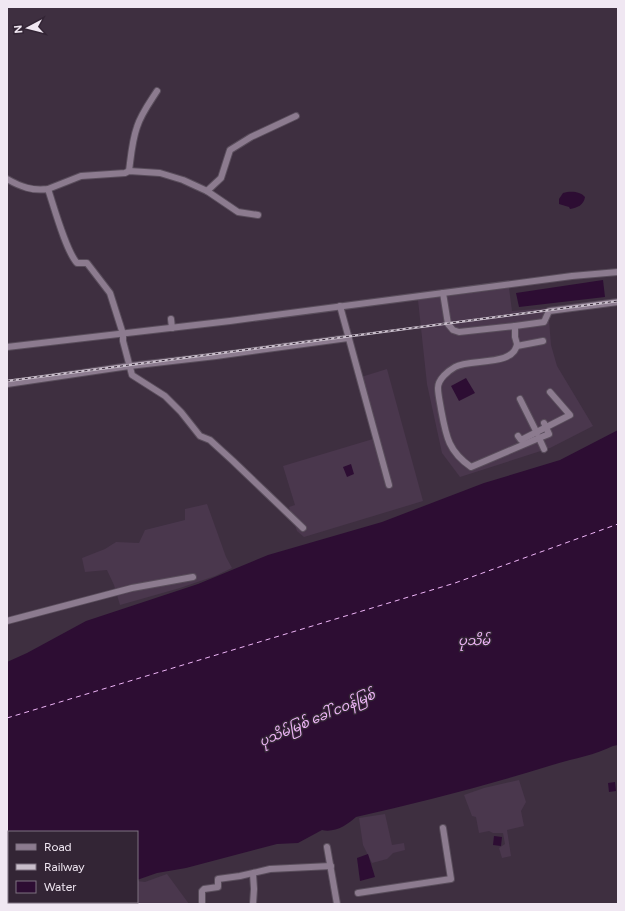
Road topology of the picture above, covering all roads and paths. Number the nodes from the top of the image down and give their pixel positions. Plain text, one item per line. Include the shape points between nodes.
1 (157, 91) dead end
2 (296, 116) dead end
3 (129, 171) junction
4 (7, 179) edge
5 (48, 190) junction
6 (207, 191) junction
7 (258, 215) dead end
8 (618, 272) edge
9 (443, 293) junction
10 (618, 302) edge
11 (340, 306) junction
12 (171, 318) dead end
13 (515, 326) junction
14 (172, 328) junction
15 (123, 334) junction
16 (348, 338) junction
17 (543, 341) dead end
18 (517, 346) junction
19 (7, 347) edge
20 (129, 366) junction
21 (7, 384) edge
22 (550, 392) dead end
23 (520, 399) dead end
24 (518, 436) dead end
25 (538, 436) junction
26 (544, 449) dead end
27 (389, 485) dead end
28 (304, 528) dead end
29 (193, 578) dead end
30 (7, 621) edge
31 (443, 828) dead end
32 (327, 847) dead end
33 (331, 866) junction
34 (254, 872) junction
35 (358, 893) dead end
36 (202, 904) edge
37 (253, 904) edge
38 (337, 904) edge

1 - 3 street via 137,126
2 - 6 street via 230,150 221,178
3 - 5 street via 81,176
3 - 6 street via 160,173
4 - 5 street via 33,190
5 - 15 street via 74,261 77,264 87,263 110,293
6 - 7 street via 238,212
8 - 9 street
9 - 11 street
9 - 13 street via 448,324 453,330 459,332
10 - 13 street via 549,311 544,322
11 - 14 street
11 - 16 street
12 - 14 street
13 - 18 street
14 - 15 street
15 - 19 street
15 - 20 street
16 - 20 street
16 - 27 street
17 - 18 street
18 - 25 street via 507,358 457,366 445,374 438,387 446,434 460,459 471,467
20 - 21 street
20 - 28 street via 132,375 165,396 200,436 210,440
22 - 25 street via 567,406 570,416 545,425
23 - 25 street
24 - 25 street via 521,440
25 - 26 street
29 - 30 street via 132,588
31 - 35 street via 451,880
32 - 33 street
33 - 34 street
33 - 38 street
34 - 36 street via 218,879 218,887 202,891
34 - 37 street

